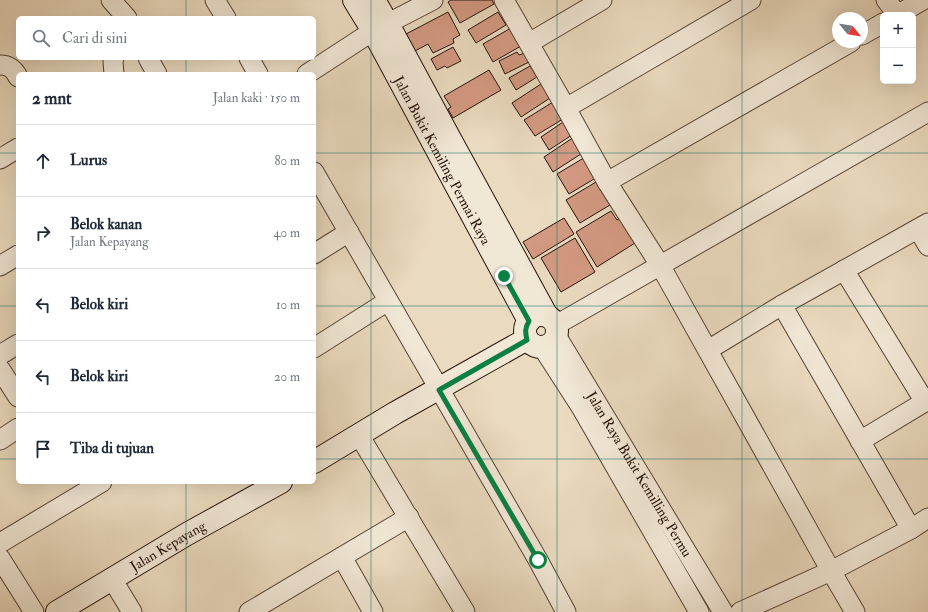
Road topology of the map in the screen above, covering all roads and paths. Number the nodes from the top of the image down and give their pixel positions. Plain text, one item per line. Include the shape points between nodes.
1 (111, 0) edge
2 (215, 0) edge
3 (354, 0) edge
4 (374, 0) edge
5 (433, 0) edge
6 (504, 0) edge
7 (602, 0) edge
8 (751, 0) edge
9 (886, 0) edge
10 (923, 0) edge
11 (896, 12) edge
12 (903, 12) edge
13 (125, 16) edge
14 (225, 16) edge
15 (880, 25) edge
16 (381, 28) junction
17 (868, 32) edge
18 (529, 43) junction
19 (841, 48) edge
20 (113, 60) edge
21 (149, 60) edge
22 (250, 60) edge
23 (0, 65) edge
24 (114, 72) edge
25 (156, 72) edge
26 (257, 72) edge
27 (310, 72) edge
28 (16, 73) edge
29 (566, 108) junction
30 (928, 112) edge
31 (16, 149) edge
32 (0, 159) edge
33 (316, 175) edge
34 (607, 182) junction
35 (923, 226) edge
36 (349, 232) junction
37 (928, 246) edge
38 (316, 253) edge
39 (16, 256) edge
40 (660, 265) junction
41 (0, 266) edge
42 (844, 270) junction
43 (388, 301) junction
44 (782, 305) junction
45 (543, 331) junction
46 (16, 345) edge
47 (316, 347) edge
48 (708, 350) junction
49 (0, 355) edge
50 (0, 369) edge
51 (439, 390) junction
52 (16, 394) edge
53 (927, 401) edge
54 (16, 429) edge
55 (359, 435) junction
56 (0, 440) edge
57 (860, 441) junction
58 (316, 461) edge
59 (99, 484) edge
60 (270, 484) edge
61 (409, 517) junction
62 (928, 518) edge
63 (911, 529) junction
64 (0, 543) edge
65 (342, 557) junction
66 (0, 558) edge
67 (831, 571) junction
68 (112, 579) junction
69 (34, 612) edge
70 (57, 612) edge
71 (132, 612) edge
72 (250, 612) edge
73 (373, 612) edge
74 (466, 612) edge
75 (566, 612) edge
76 (699, 612) edge
77 (723, 612) edge
78 (740, 612) edge
79 (855, 612) edge

1 - 13 street
2 - 14 street
3 - 16 street, Jalan Bukit Kemiling Permai Raya
4 - 16 street, Jalan Bukit Kemiling Permai Raya
5 - 16 street
6 - 18 street
7 - 18 street
8 - 29 street
9 - 11 street
10 - 12 street
15 - 17 street
16 - 27 street
16 - 45 street, Jalan Bukit Kemiling Permai Raya
18 - 29 street
19 - 34 street
20 - 24 street
21 - 25 street
22 - 26 street
23 - 28 street via 11,68
29 - 34 street
30 - 40 street
31 - 32 street
33 - 36 street
34 - 40 street
35 - 37 street
35 - 42 street
36 - 38 street
36 - 43 street
39 - 41 street
40 - 45 street
40 - 48 street
42 - 44 street
42 - 53 street
43 - 47 street
43 - 51 street
44 - 48 street
44 - 57 street
45 - 51 street
45 - 76 street, Jalan Raya Bukit Kemilling Permu via 581,408
45 - 77 street, Jalan Raya Bukit Kemilling Permu
46 - 49 street
48 - 67 street
50 - 52 street
51 - 55 street
51 - 75 street
53 - 57 street
54 - 56 street
55 - 58 street
55 - 61 street
57 - 63 street
59 - 64 street
60 - 68 street, Jalan Kepayang
61 - 65 street
61 - 74 street
62 - 63 street
63 - 67 street
65 - 72 street
65 - 73 street
66 - 69 street
67 - 78 street
67 - 79 street
68 - 70 street, Jalan Kepayang
68 - 71 street

